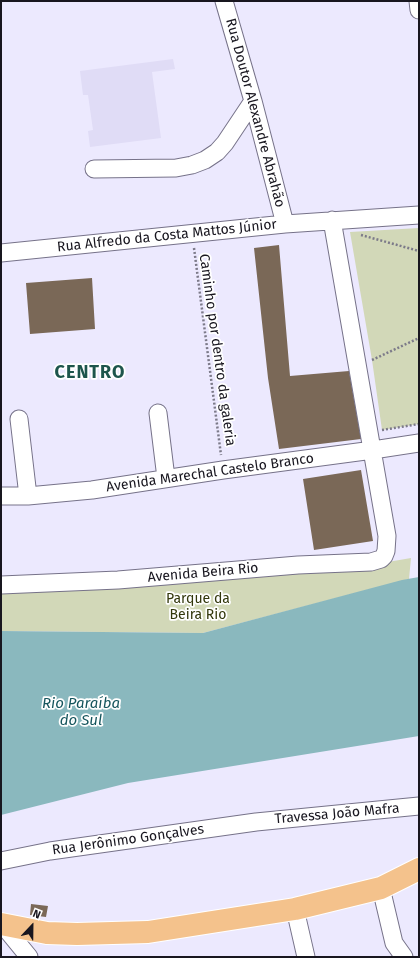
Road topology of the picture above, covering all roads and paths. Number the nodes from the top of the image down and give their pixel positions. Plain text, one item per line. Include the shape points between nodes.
1 (224, 1) edge
2 (418, 1) edge
3 (419, 10) edge
4 (253, 101) junction
5 (94, 169) dead end
6 (419, 215) edge
7 (332, 220) junction
8 (285, 224) junction
9 (192, 233) junction
10 (357, 234) dead end
11 (419, 251) edge
12 (1, 253) edge
13 (419, 338) edge
14 (371, 352) dead end
15 (372, 360) junction
16 (373, 368) dead end
17 (158, 413) dead end
18 (19, 419) dead end
19 (419, 424) edge
20 (382, 430) dead end
21 (419, 443) edge
22 (373, 450) junction
23 (223, 470) junction
24 (166, 478) junction
25 (1, 496) edge
26 (28, 496) junction
27 (1, 585) edge
28 (419, 806) edge
29 (256, 822) joint
30 (1, 861) edge
31 (419, 869) edge
32 (381, 888) junction
33 (295, 909) junction
34 (2, 924) edge
35 (29, 957) edge
36 (306, 957) edge
37 (404, 957) edge

1 - 4 street, Rua Doutor Alexandre Abrahão
2 - 3 street
4 - 5 street via 225,143 205,160 176,168
4 - 8 street, Rua Doutor Alexandre Abrahão
6 - 7 street, Rua Alfredo da Costa Mattos Júnior
7 - 8 street, Rua Alfredo da Costa Mattos Júnior
7 - 22 street
8 - 9 street, Rua Alfredo da Costa Mattos Júnior
9 - 12 street, Rua Alfredo da Costa Mattos Júnior
9 - 23 path, Caminho por dentro da galeria
10 - 11 path
13 - 15 path
14 - 15 path
15 - 16 path
17 - 24 street
18 - 26 street
19 - 20 path
21 - 22 street, Avenida Marechal Castelo Branco
22 - 23 street, Avenida Marechal Castelo Branco
22 - 27 street, Avenida Beira Rio via 387,536 386,550 381,559 371,562 298,565 118,580
23 - 24 street, Avenida Marechal Castelo Branco
24 - 26 street, Avenida Marechal Castelo Branco via 92,490
25 - 26 street, Avenida Marechal Castelo Branco
28 - 29 street, Travessa João Mafra
29 - 30 street, Rua Jerônimo Gonçalves via 50,851
31 - 32 main road
32 - 33 main road
32 - 37 street via 394,943
33 - 34 main road via 148,932 112,934 47,933
33 - 36 street
34 - 35 street

